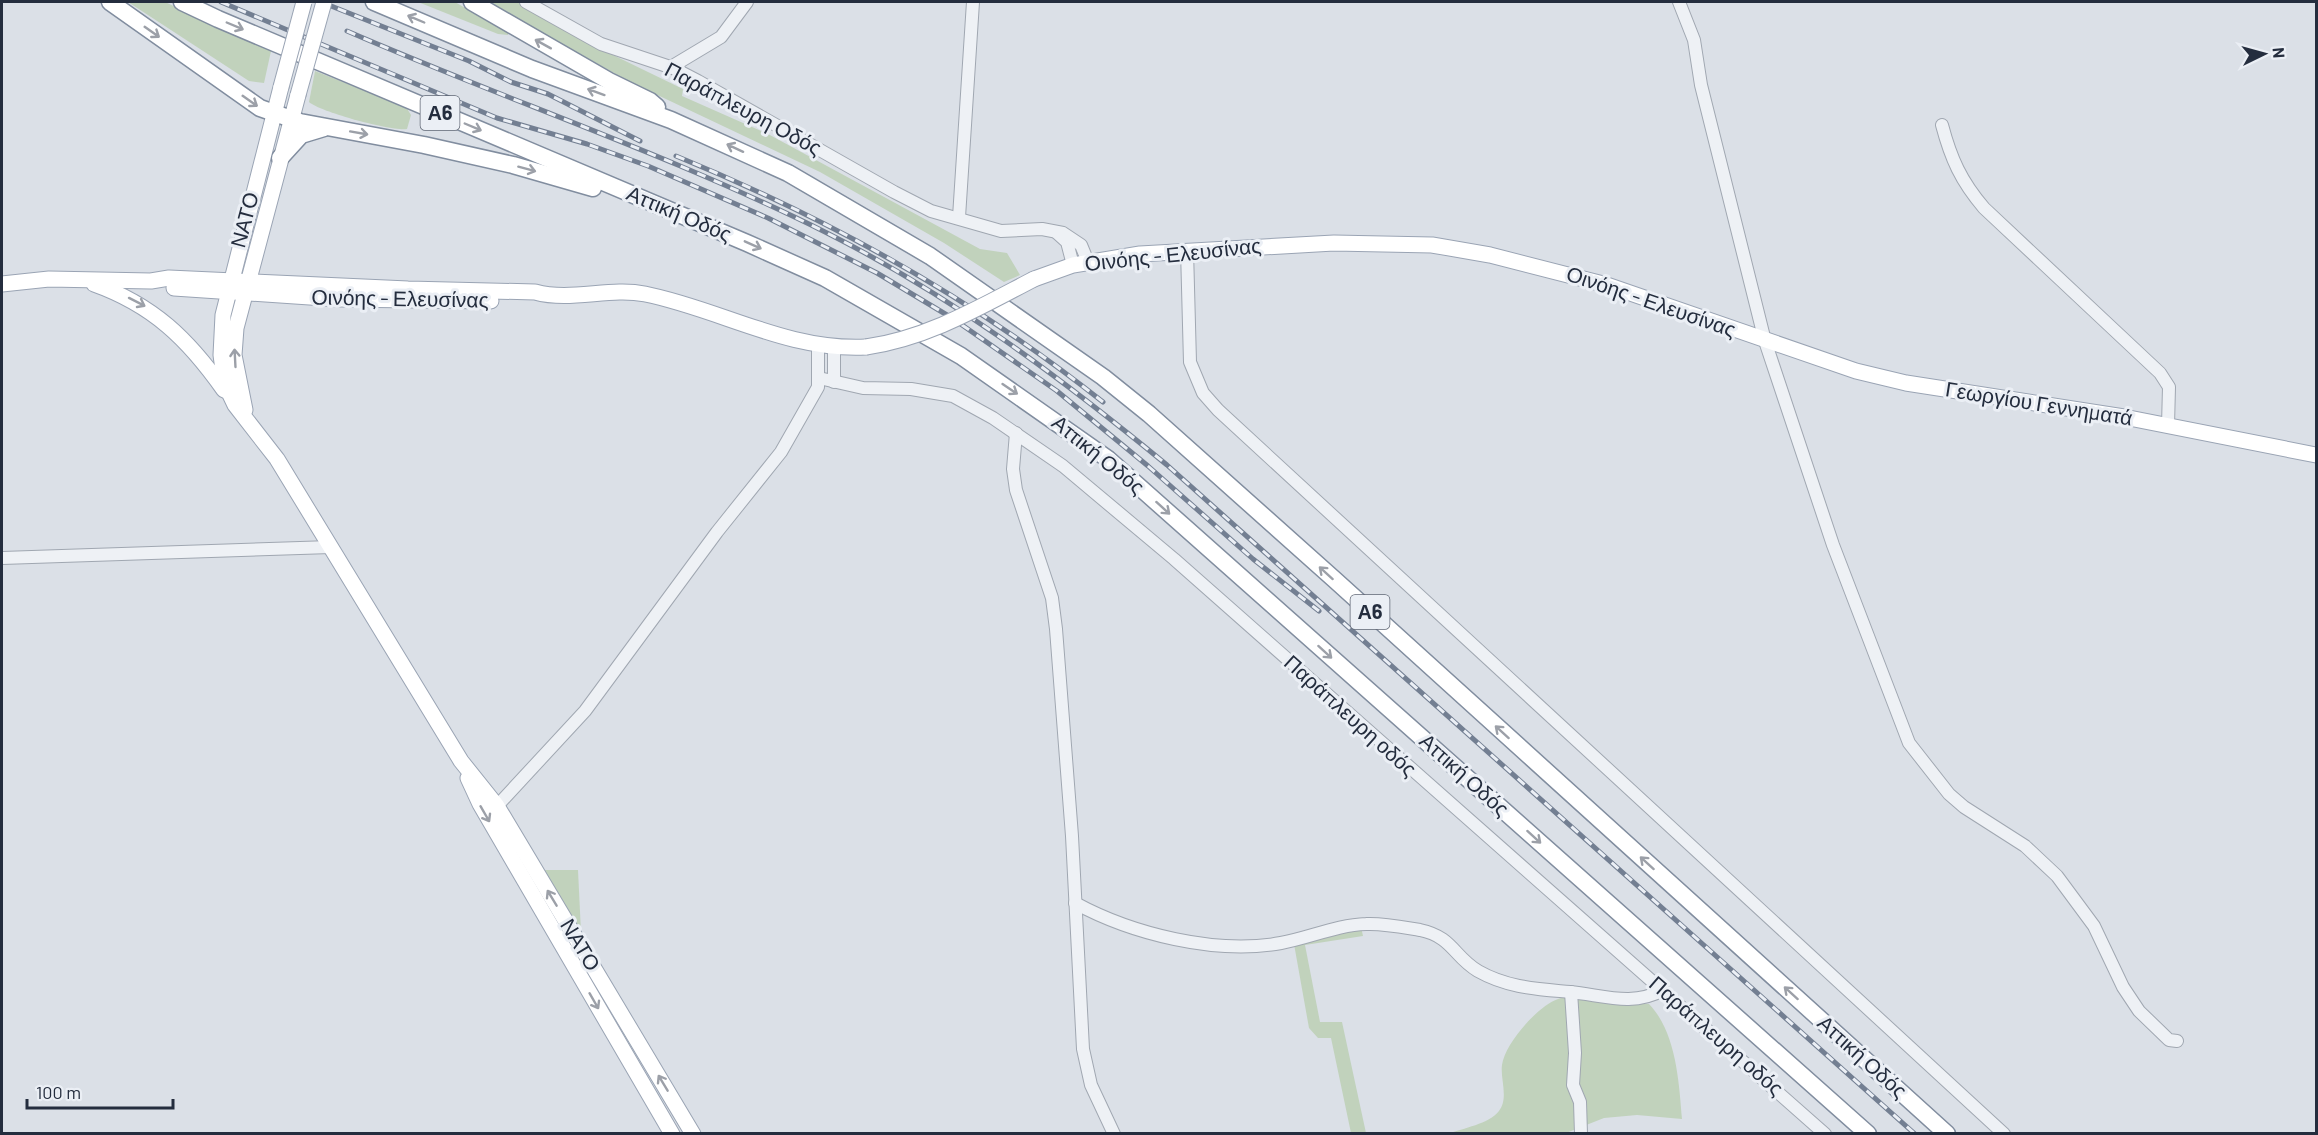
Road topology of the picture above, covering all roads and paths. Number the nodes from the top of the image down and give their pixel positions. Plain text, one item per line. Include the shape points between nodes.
1 (110, 2) edge
2 (182, 2) edge
3 (304, 2) edge
4 (324, 2) edge
5 (374, 2) edge
6 (472, 2) edge
7 (526, 2) edge
8 (747, 2) edge
9 (974, 2) edge
10 (1679, 2) edge
11 (671, 68) junction
12 (273, 113) junction
13 (291, 119) junction
14 (671, 120) junction
15 (1942, 125) dead end
16 (330, 128) junction
17 (280, 158) junction
18 (959, 217) junction
19 (699, 222) junction
20 (1187, 250) junction
21 (254, 253) junction
22 (1080, 263) junction
23 (83, 280) junction
24 (2, 284) edge
25 (274, 284) junction
26 (229, 287) junction
27 (245, 288) junction
28 (556, 296) junction
29 (1765, 341) junction
30 (818, 346) junction
31 (834, 348) junction
32 (819, 378) junction
33 (834, 382) junction
34 (234, 405) junction
35 (2168, 425) junction
36 (1016, 433) junction
37 (258, 434) junction
38 (2316, 455) edge
39 (331, 547) junction
40 (2, 558) edge
41 (461, 761) junction
42 (497, 806) junction
43 (1075, 903) junction
44 (1663, 990) junction
45 (1571, 992) junction
46 (2177, 1041) dead end
47 (672, 1134) edge
48 (693, 1134) edge
49 (1114, 1134) edge
50 (1581, 1134) edge
51 (1825, 1134) edge
52 (1868, 1134) edge
53 (1947, 1134) edge
54 (2004, 1134) edge

1 -> 12 highway via 255,105
2 -> 19 highway, Αττική Οδός / Α6
3 - 12 main road, ΝΑΤΟ, bridge
4 - 13 main road, ΝΑΤΟ, bridge
14 -> 5 highway, Αττική Οδός / Α6 via 532,69
14 -> 6 highway via 650,101
7 - 11 street, Παράπλευρη Οδός via 601,44
8 - 11 street via 721,37
9 - 18 street
10 - 29 street via 1694,40 1701,85
11 - 18 street, Παράπλευρη Οδός via 894,192 931,211
12 - 13 highway
12 - 26 main road, ΝΑΤΟ
13 - 16 highway
13 - 17 main road, ΝΑΤΟ
53 -> 14 highway, Αττική Οδός / Α6 via 1282,532 1104,377 930,256 788,173
15 - 35 street via 1964,185 2160,374 2169,387
16 - 17 highway via 301,135
16 -> 19 highway via 513,165
17 - 21 main road, ΝΑΤΟ
18 - 22 street via 1001,231 1055,231
19 -> 52 highway, Αττική Οδός / Α6 via 825,278 887,311 962,356 1108,459
20 - 22 main road, Οινόης - Ελευσίνας
20 - 29 main road, Οινόης - Ελευσίνας via 1341,243 1432,245 1490,255 1607,285
20 - 54 street via 1190,362 1203,393 1218,410
21 - 25 main road via 259,273
21 - 27 main road, ΝΑΤΟ
22 - 31 main road, Οινόης - Ελευσίνας, bridge via 1034,279 931,331 866,347
23 - 24 main road via 32,279
23 - 26 main road via 151,281 169,288
23 -> 34 main road via 145,306 208,368
25 - 27 main road, Οινόης - Ελευσίνας
25 - 28 main road, Οινόης - Ελευσίνας via 535,292
26 - 27 main road
26 - 34 main road, ΝΑΤΟ via 221,355 225,384
27 - 28 main road, Οινόης - Ελευσίνας via 486,301 535,301
37 -> 27 main road, ΝΑΤΟ via 241,396 234,356
28 - 30 main road, Οινόης - Ελευσίνας via 642,293
29 - 35 main road, Γεωργίου Γεννηματά via 1906,383
29 - 46 street via 1833,544 1909,742 1949,794 2025,846 2057,876 2094,926 2139,1011 2169,1040
30 - 31 main road, Οινόης - Ελευσίνας
30 - 32 street
31 - 33 street
32 - 33 street, Παράπλευρη οδός
32 - 42 street via 815,394 769,468 585,711
33 - 36 street, Παράπλευρη οδός via 953,396
34 - 37 main road, ΝΑΤΟ
35 - 38 main road, Γεωργίου Γεννηματά
36 - 43 street via 1016,490 1052,598
36 - 44 street, Παράπλευρη οδός via 1063,466 1158,545
37 - 39 main road, ΝΑΤΟ
39 - 40 street
39 - 41 main road, ΝΑΤΟ
41 - 42 main road, ΝΑΤΟ
41 -> 47 main road, ΝΑΤΟ via 480,804
48 -> 42 main road, ΝΑΤΟ
43 - 45 street via 1132,929 1230,945 1278,944 1365,924 1402,927 1445,939 1476,970 1506,984
43 - 49 street via 1085,1067
44 - 45 street via 1621,1000
44 - 51 street, Παράπλευρη οδός
45 - 50 street via 1574,1085 1580,1102

